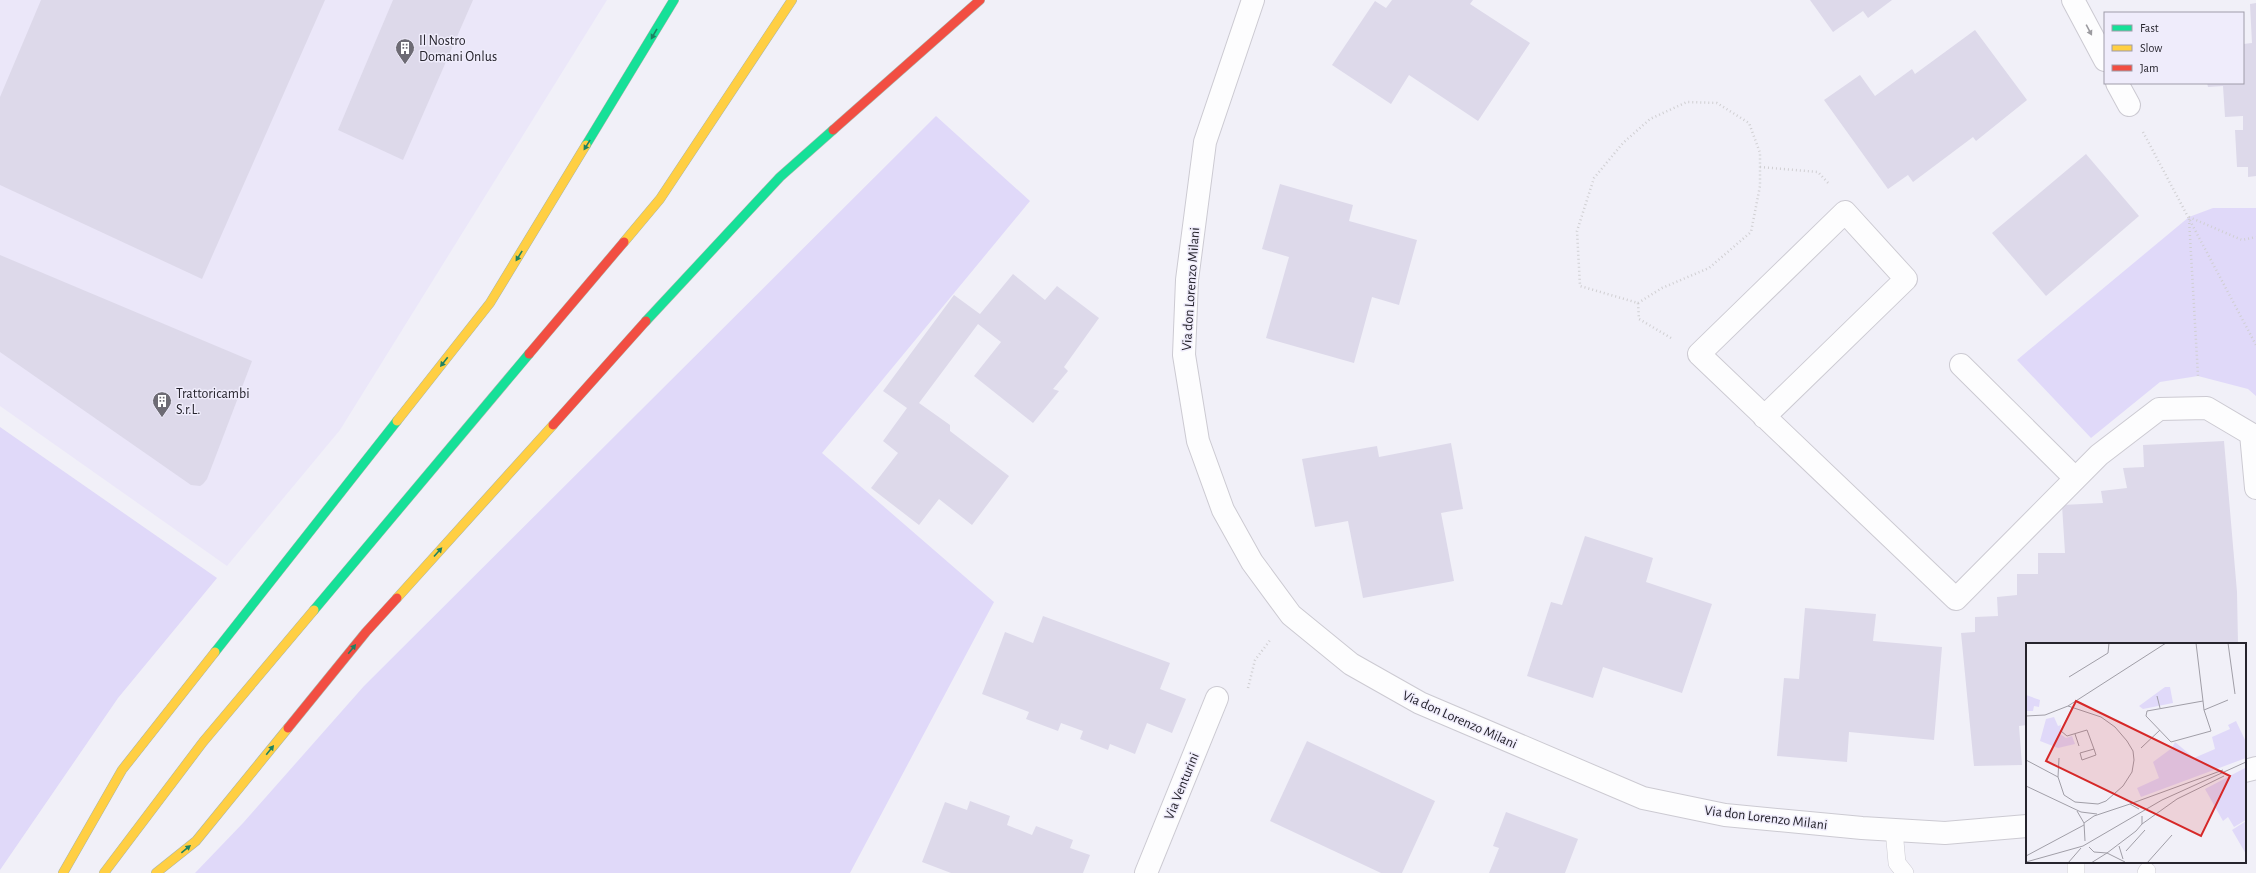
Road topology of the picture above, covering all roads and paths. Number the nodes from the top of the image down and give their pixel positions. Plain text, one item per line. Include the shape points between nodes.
1 (674, 0) edge
2 (792, 0) edge
3 (980, 0) edge
4 (1253, 0) edge
5 (2073, 0) edge
6 (2104, 58) edge
7 (2118, 84) edge
8 (2129, 105) joint
9 (1760, 167) junction
10 (1845, 212) junction
11 (2188, 216) junction
12 (2256, 238) edge
13 (1638, 303) junction
14 (2256, 345) edge
15 (1699, 354) junction
16 (1961, 365) dead end
17 (2193, 408) junction
18 (1764, 417) junction
19 (2075, 478) junction
20 (2256, 488) edge
21 (1291, 616) junction
22 (1217, 698) joint
23 (2256, 768) edge
24 (2246, 771) edge
25 (2026, 826) edge
26 (1894, 830) junction
27 (63, 873) edge
28 (104, 873) edge
29 (156, 873) edge
30 (1146, 873) edge
31 (1905, 873) edge

1 -> 27 highway via 490,303 122,770
2 - 28 highway via 660,199 204,742
29 -> 3 highway via 196,841 366,632 709,251 780,177
4 - 21 street, Via don Lorenzo Milani via 1205,142 1187,280 1184,355 1198,441 1223,510 1252,562
5 -> 6 street
7 - 8 street
8 - 11 path
9 - 10 path via 1818,172 1838,193
9 - 13 path via 1760,186 1751,232 1709,268 1662,288
9 - 13 path via 1760,153 1749,123 1717,104 1687,102 1650,119 1623,143 1594,178 1577,231 1580,286
10 - 15 street
10 - 18 street via 1906,279
11 - 12 path via 2242,240
11 - 14 path
11 - 17 path via 2198,368
13 - 15 path via 1639,319
15 - 18 street
16 - 19 street
17 - 19 street via 2159,409 2099,454
17 - 20 street via 2207,408 2251,434
18 - 19 street via 1956,600
21 - 22 path via 1255,660 1248,688
21 - 26 street, Via don Lorenzo Milani via 1351,664 1420,703 1643,798 1725,815
22 - 30 street, Via Venturini
23 - 24 street
25 - 26 street, Via don Lorenzo Milani via 1945,833
26 - 31 lane via 1897,863

